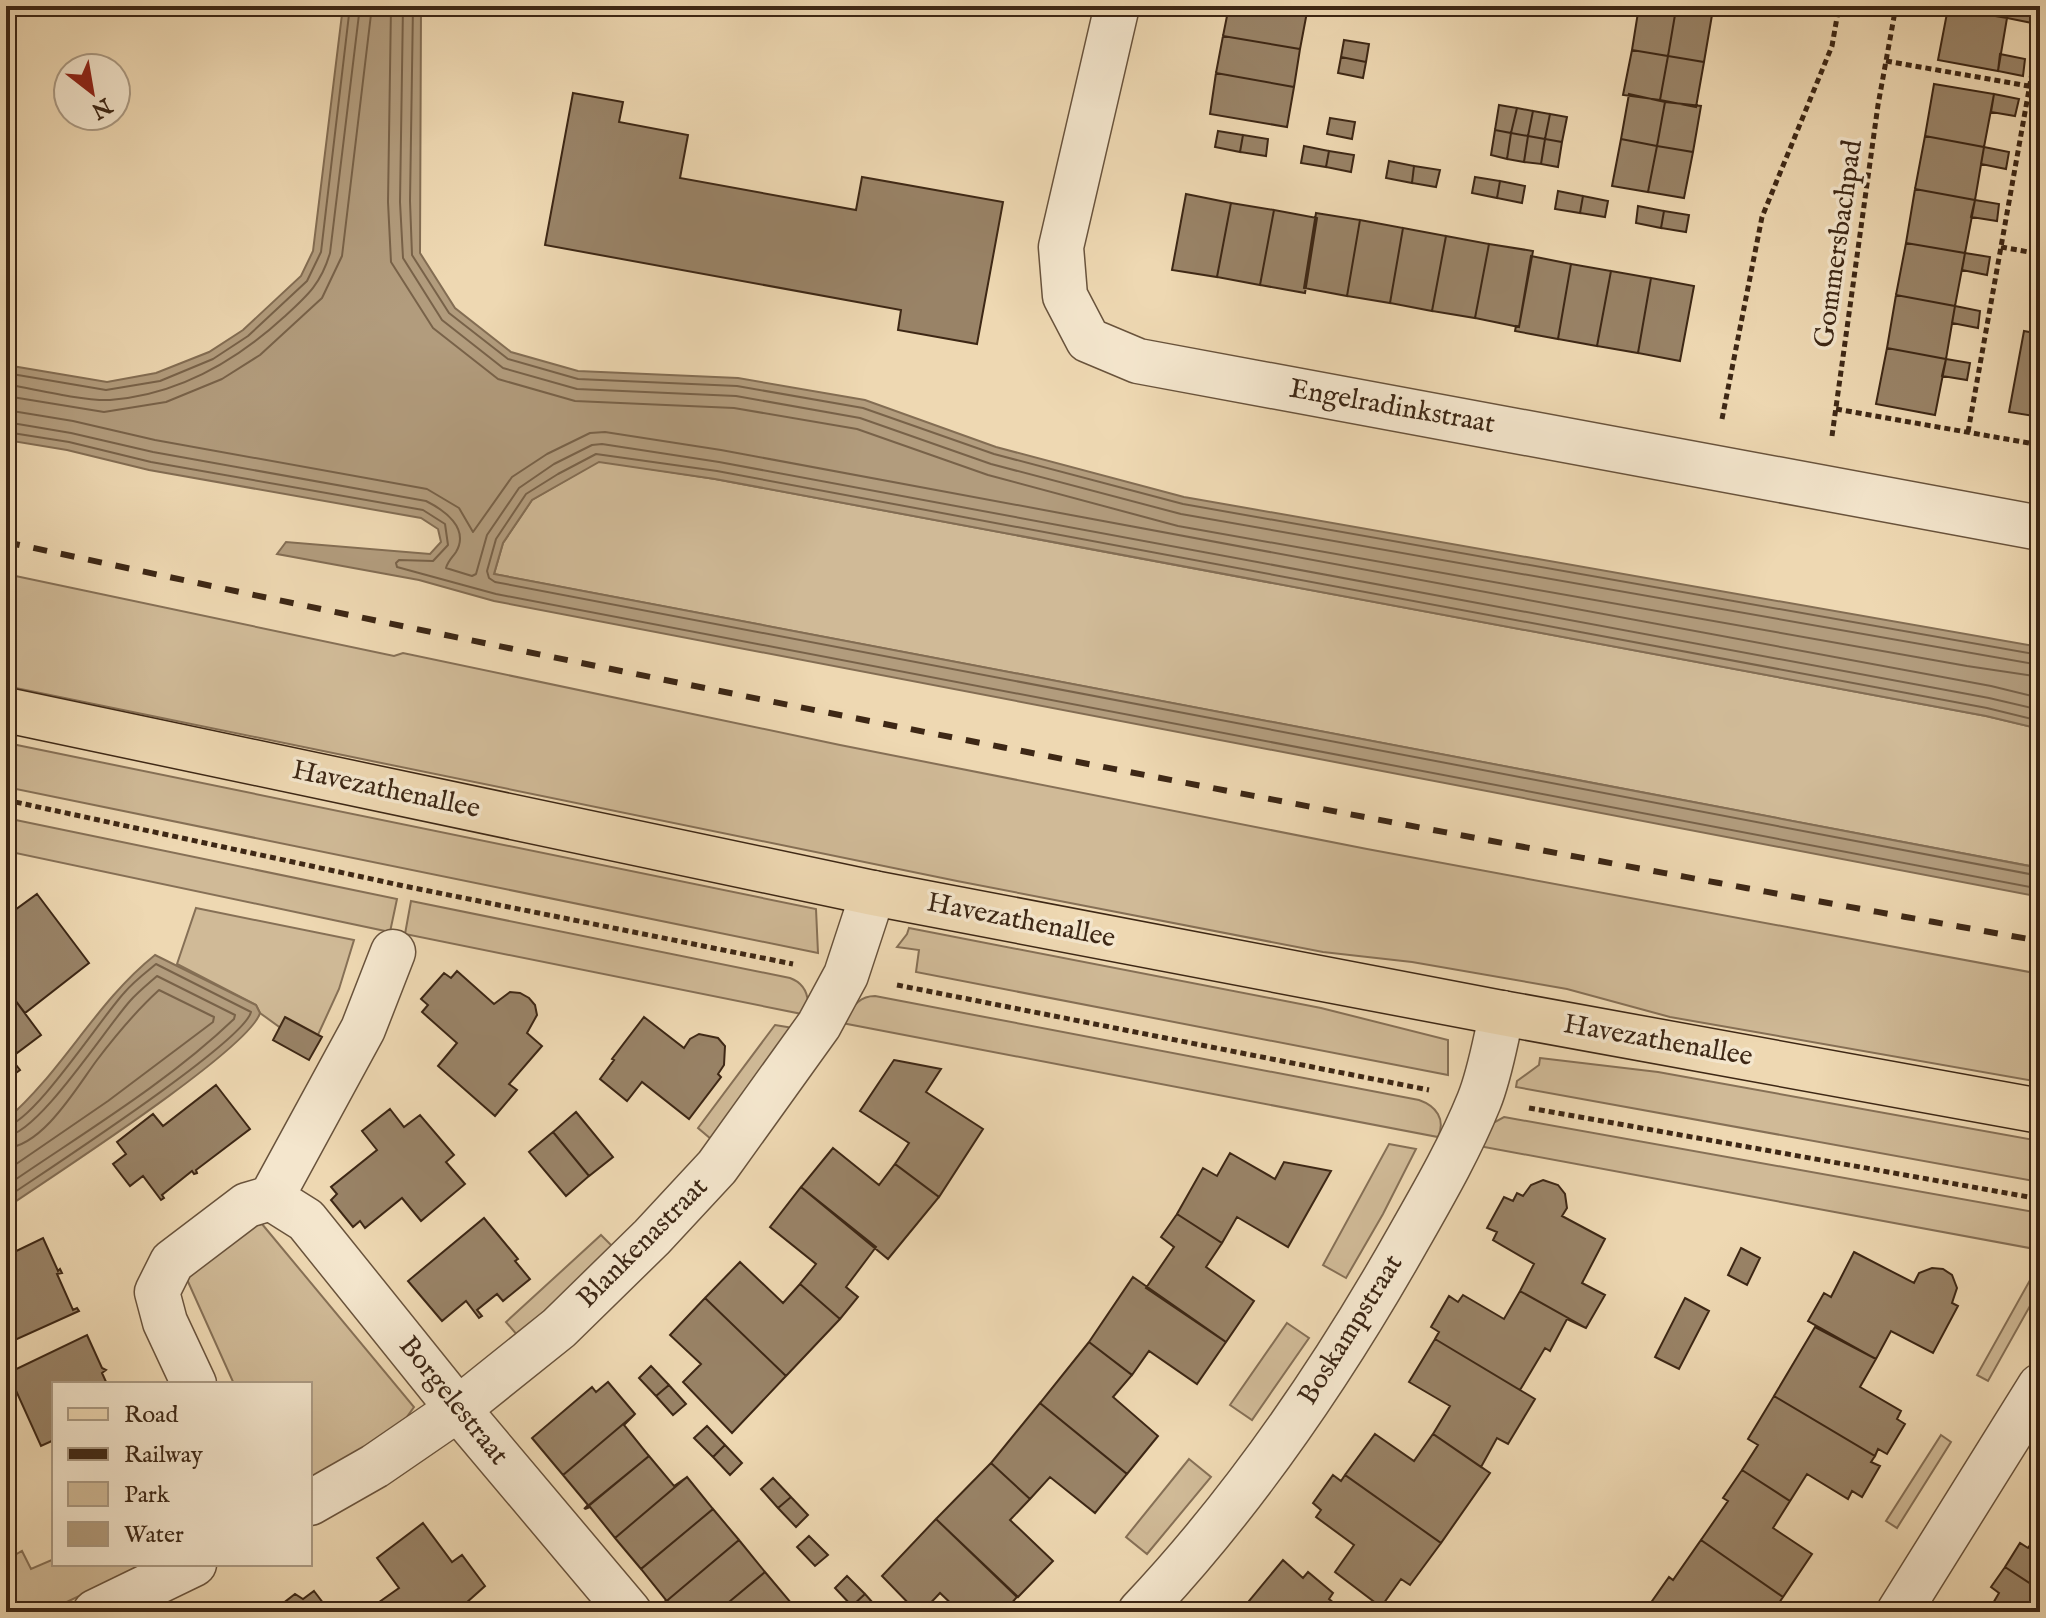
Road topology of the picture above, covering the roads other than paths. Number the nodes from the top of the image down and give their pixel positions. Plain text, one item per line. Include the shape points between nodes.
1 (1117, 6) edge
2 (2040, 528) edge
3 (6, 710) edge
4 (873, 893) junction
5 (393, 952) dead end
6 (1502, 1013) junction
7 (2040, 1111) edge
8 (271, 1198) junction
9 (193, 1382) edge
10 (2040, 1386) edge
11 (458, 1409) junction
12 (312, 1502) edge
13 (190, 1566) edge
14 (95, 1612) edge
15 (629, 1612) edge
16 (1140, 1612) edge
17 (1899, 1612) edge

1 - 2 street, Engelradinkstraat via 1061,247 1065,296 1088,340 1138,361
3 - 4 main road, Havezathenallee
4 - 6 main road, Havezathenallee
4 - 11 street, Blankenastraat via 846,975 819,1025 717,1167 559,1328
5 - 8 street via 363,1029
6 - 7 main road, Havezathenallee
6 - 16 street, Boskampstraat via 1480,1100 1385,1280 1246,1487
8 - 9 street via 247,1205 172,1262 157,1292
8 - 11 street, Borgelestraat via 306,1220
10 - 17 street
11 - 12 street, Blankenastraat
11 - 15 street, Borgelestraat
13 - 14 street

